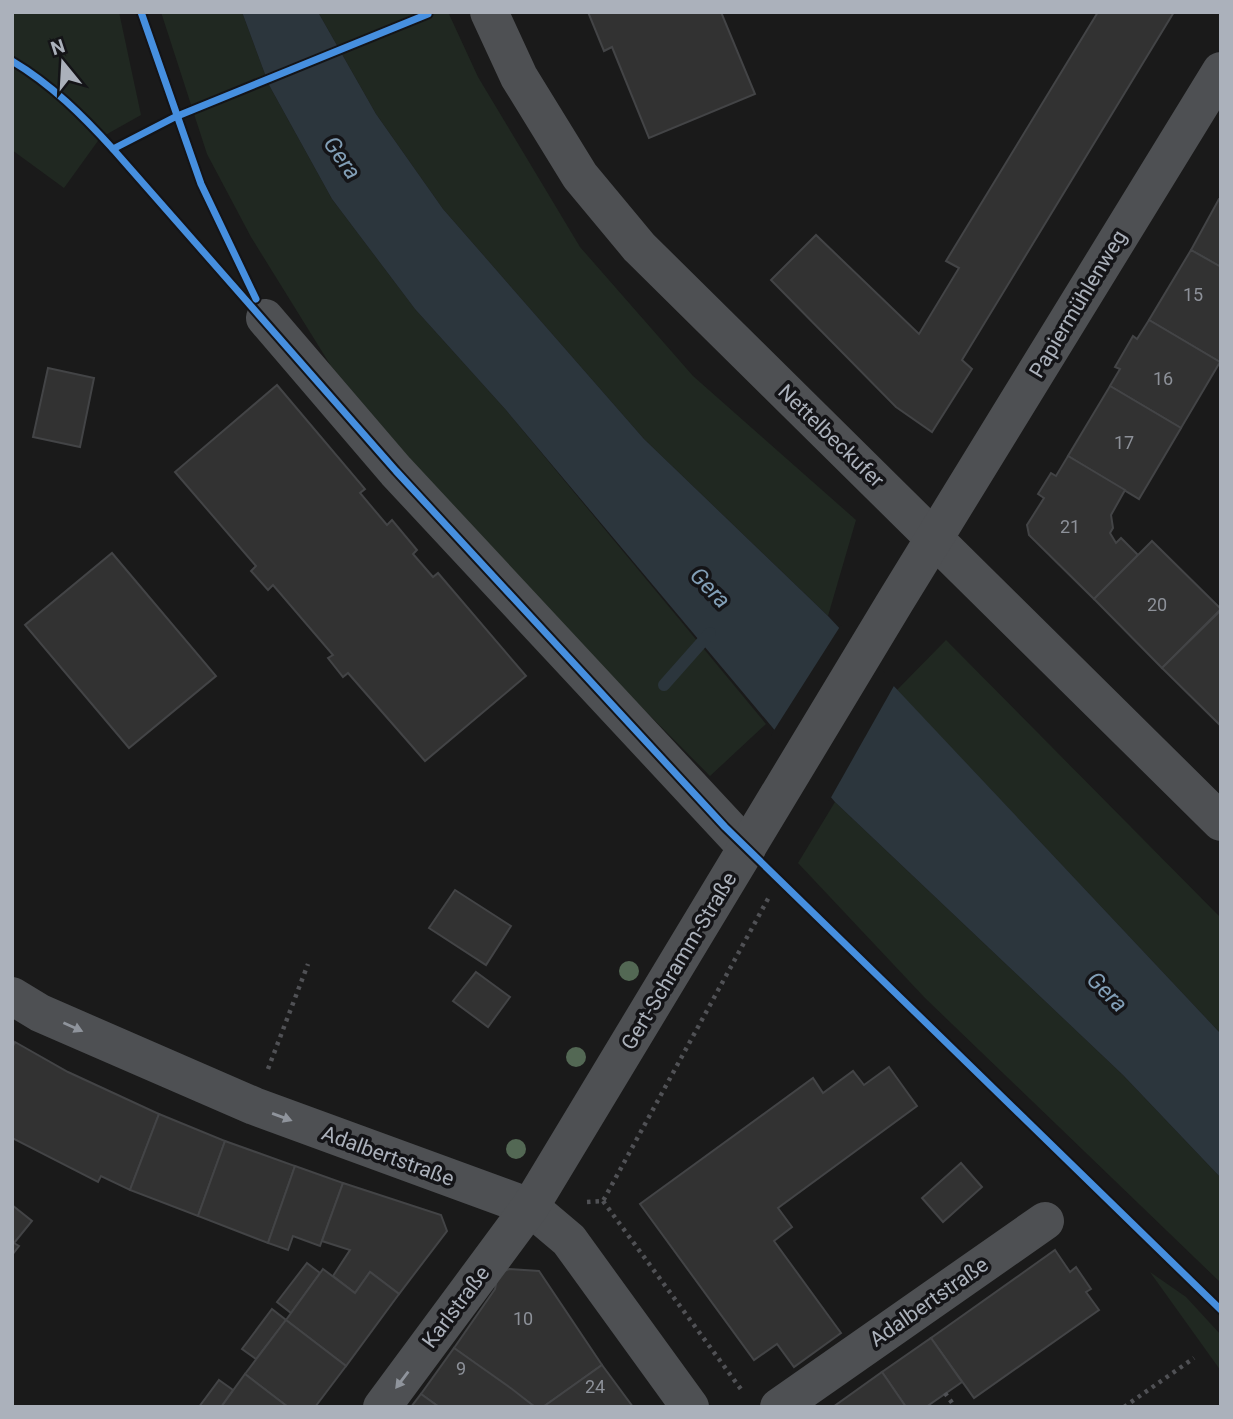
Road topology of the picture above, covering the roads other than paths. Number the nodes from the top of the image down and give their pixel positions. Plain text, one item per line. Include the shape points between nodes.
1 (489, 12) edge
2 (1221, 71) edge
3 (265, 318) dead end
4 (935, 537) junction
5 (1221, 822) edge
6 (755, 835) junction
7 (12, 996) edge
8 (530, 1207) junction
9 (1045, 1222) dead end
10 (762, 1401) edge
11 (382, 1407) edge
12 (690, 1407) edge

1 - 4 street, Nettelbeckufer via 519,77 580,176 639,247
2 - 4 street, Papiermühlenweg
3 - 6 street via 396,471
4 - 5 street, Nettelbeckufer
4 - 6 street, Gert-Schramm-Straße
6 - 8 street, Gert-Schramm-Straße
7 -> 8 street, Adalbertstraße via 64,1024 254,1107
8 -> 11 street, Karlstraße
8 - 12 street, Adalbertstraße via 569,1240
9 - 10 street, Adalbertstraße

